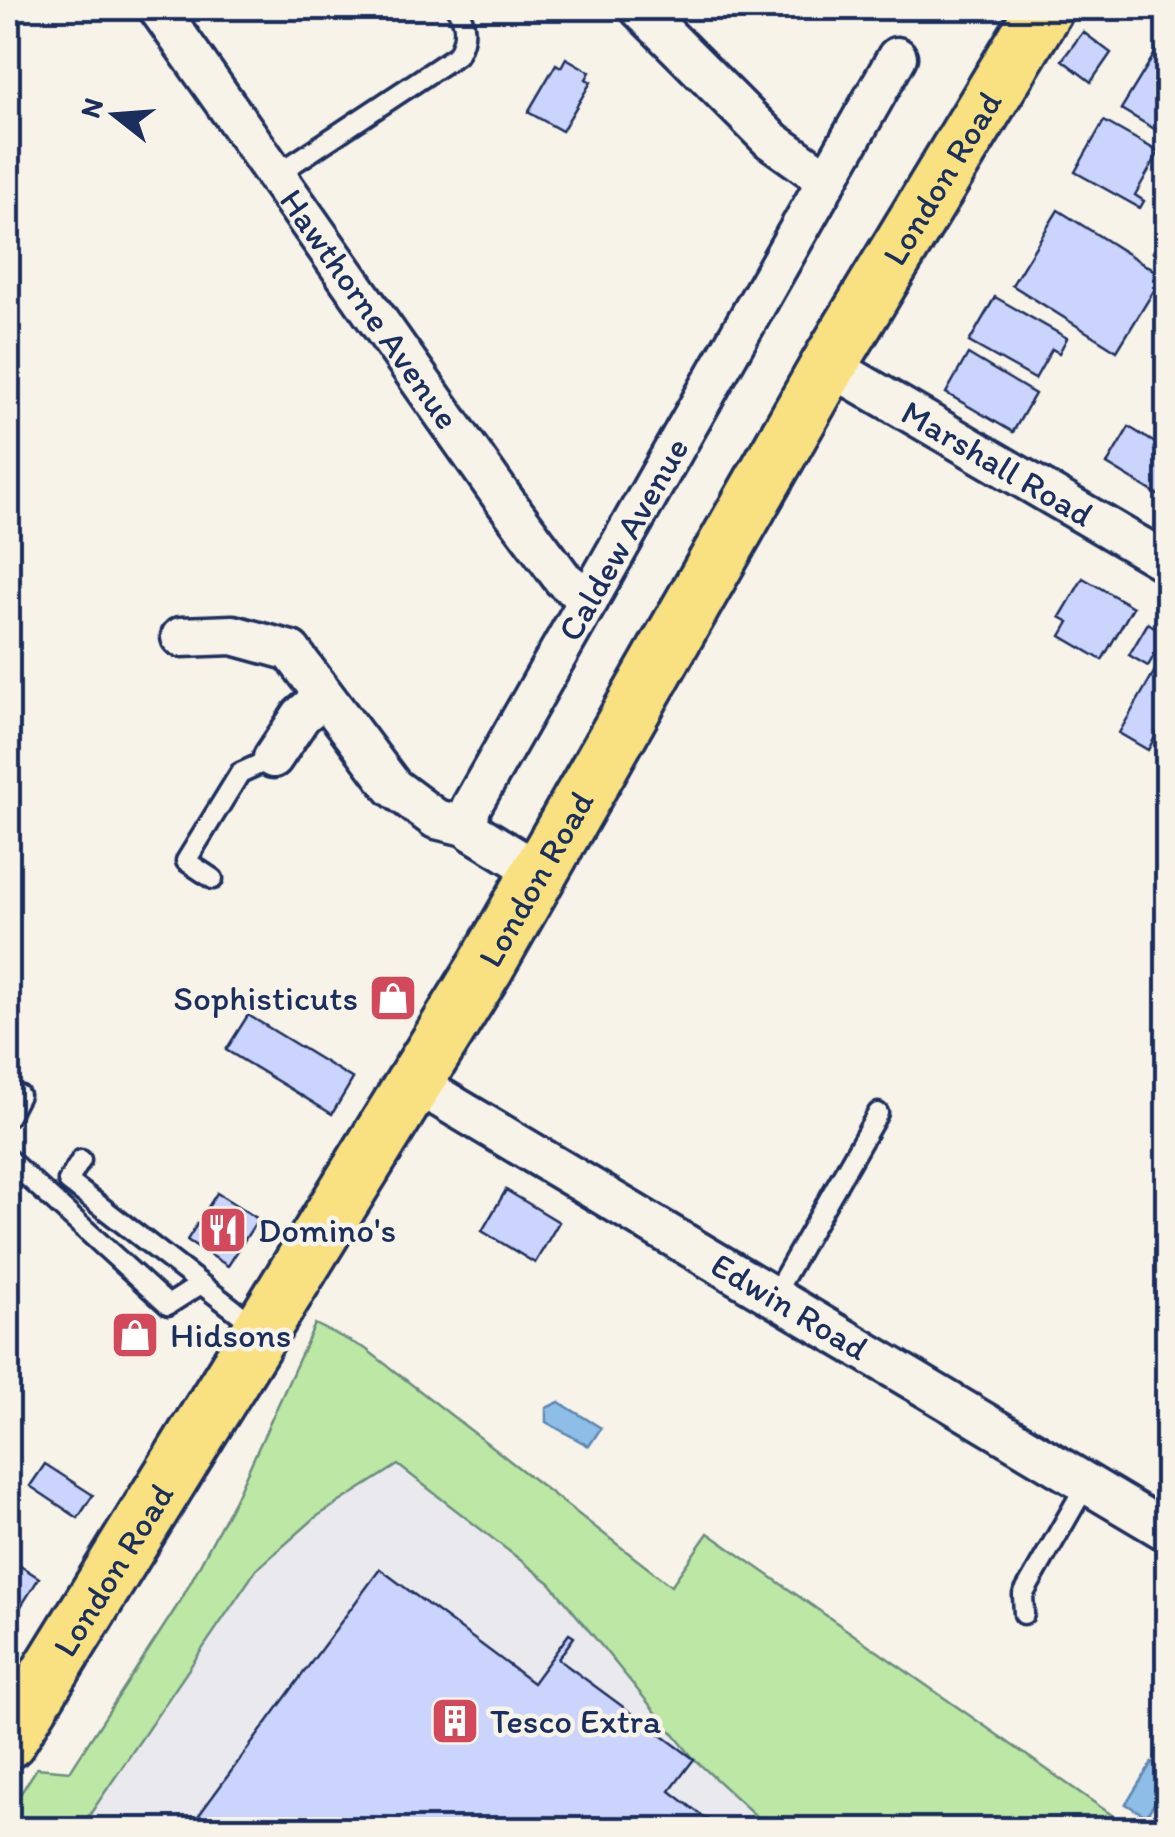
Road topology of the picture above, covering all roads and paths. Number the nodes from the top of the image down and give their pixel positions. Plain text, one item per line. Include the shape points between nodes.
1 (158, 8) edge
2 (456, 8) edge
3 (639, 8) edge
4 (1045, 8) edge
5 (897, 57) dead end
6 (276, 175) junction
7 (827, 180) junction
8 (829, 365) junction
9 (1168, 562) edge
10 (590, 600) junction
11 (181, 637) dead end
12 (323, 697) junction
13 (272, 758) joint
14 (469, 828) junction
15 (539, 872) junction
16 (213, 879) dead end
17 (412, 1081) junction
18 (18, 1095) dead end
19 (878, 1113) dead end
20 (8, 1116) edge
21 (8, 1159) edge
22 (81, 1160) dead end
23 (201, 1284) junction
24 (774, 1297) junction
25 (262, 1332) junction
26 (1086, 1484) junction
27 (1168, 1532) edge
28 (1024, 1614) dead end
29 (8, 1740) edge

1 - 6 street, Hawthorne Avenue
2 - 6 lane via 466,40 457,55
3 - 7 street via 771,140
4 - 8 main road, London Road
5 - 7 street, Caldew Avenue
6 - 10 street, Hawthorne Avenue via 552,565
7 - 10 street, Caldew Avenue
8 - 9 street, Marshall Road
8 - 15 main road, London Road
10 - 14 street, Caldew Avenue via 473,804
11 - 12 street via 233,635 290,650
12 - 13 street
12 - 14 street via 399,792 436,818
13 - 16 lane via 240,773 186,861
14 - 15 street
15 - 17 main road, London Road
17 - 24 street, Edwin Road
17 - 25 main road, London Road
18 - 20 lane
19 - 24 lane
21 - 23 lane via 168,1305
22 - 23 lane via 68,1180
23 - 25 lane
24 - 26 street, Edwin Road
25 - 29 main road, London Road
26 - 27 street, Edwin Road
26 - 28 lane via 1023,1595

